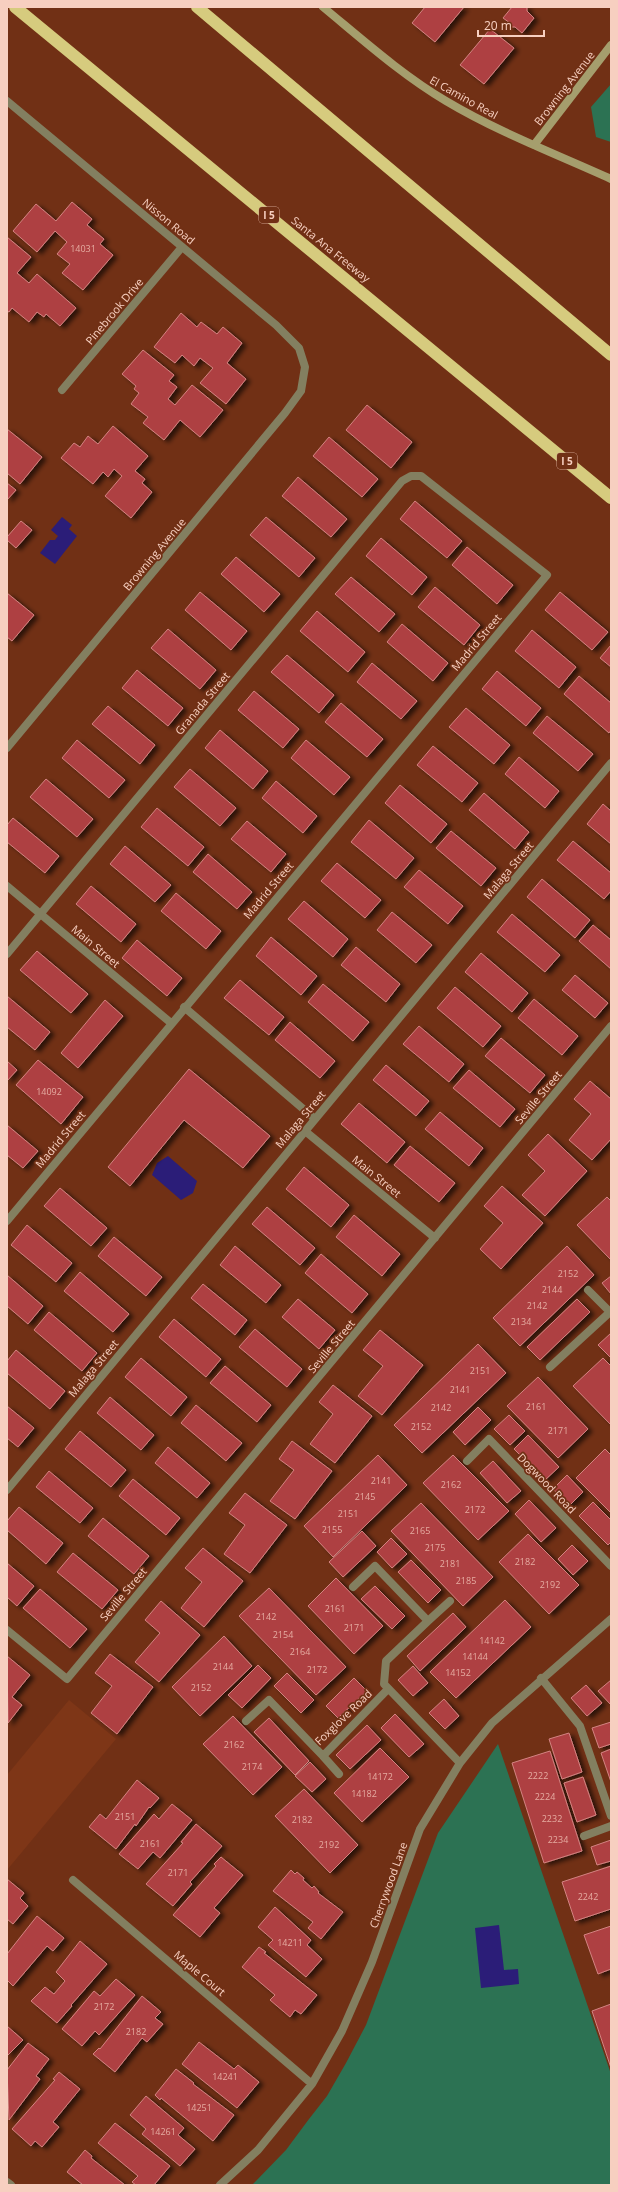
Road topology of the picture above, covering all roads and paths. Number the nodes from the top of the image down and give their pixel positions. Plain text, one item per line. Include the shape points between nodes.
1 (15, 7) edge
2 (197, 7) edge
3 (323, 7) edge
4 (611, 45) edge
5 (7, 101) edge
6 (534, 145) junction
7 (611, 179) edge
8 (182, 247) junction
9 (611, 355) edge
10 (306, 367) joint
11 (62, 390) dead end
12 (611, 498) edge
13 (547, 575) joint
14 (7, 748) edge
15 (611, 763) edge
16 (7, 886) edge
17 (40, 914) junction
18 (7, 954) edge
19 (184, 1007) junction
20 (172, 1023) junction
21 (611, 1026) edge
22 (315, 1119) junction
23 (305, 1131) junction
24 (7, 1220) edge
25 (435, 1238) junction
26 (588, 1290) dead end
27 (610, 1312) edge
28 (550, 1367) dead end
29 (467, 1461) dead end
30 (7, 1490) edge
31 (611, 1566) edge
32 (353, 1587) dead end
33 (450, 1601) dead end
34 (611, 1619) edge
35 (428, 1621) junction
36 (7, 1630) edge
37 (541, 1678) junction
38 (388, 1689) junction
39 (246, 1721) dead end
40 (323, 1756) junction
41 (460, 1763) junction
42 (339, 1774) dead end
43 (611, 1816) edge
44 (611, 1826) edge
45 (584, 1836) dead end
46 (73, 1880) dead end
47 (312, 2084) junction
48 (7, 2182) edge
49 (11, 2185) edge
50 (220, 2185) edge

1 - 12 highway, Santa Ana Freeway / I 5
2 - 9 highway
3 - 6 main road, El Camino Real via 414,81 446,102
4 - 6 main road, Browning Avenue
5 - 8 street, Nisson Road
6 - 7 main road, El Camino Real
8 - 10 street, Nisson Road via 276,325 299,348
8 - 11 street, Pinebrook Drive
10 - 14 street, Browning Avenue via 302,391 285,413
13 - 17 street, Granada Street via 421,476 410,476 402,481
13 - 19 street, Madrid Street
15 - 22 street, Malaga Street
16 - 17 street, Main Street
17 - 18 street, Granada Street
17 - 20 street, Main Street
19 - 20 street, Madrid Street
19 - 22 street
20 - 24 street, Madrid Street
21 - 25 street, Seville Street
22 - 23 street, Malaga Street
23 - 25 street, Main Street
23 - 30 street, Malaga Street
25 - 36 street, Seville Street via 67,1679
26 - 27 street
27 - 28 street
29 - 31 street, Dogwood Road via 489,1439
32 - 35 street via 376,1566
33 - 35 street, Foxglove Road
34 - 37 street, Cherrywood Lane
35 - 38 street, Foxglove Road via 386,1661 384,1684
37 - 41 street, Cherrywood Lane via 492,1723
37 - 43 street via 580,1726
38 - 40 street, Foxglove Road
38 - 41 street, Foxglove Road
39 - 40 street, Foxglove Road via 269,1700
40 - 42 street
41 - 47 street, Cherrywood Lane via 420,1829 372,1962 342,2032
44 - 45 street
46 - 47 street, Maple Court
47 - 50 street, Cherrywood Lane via 258,2150
48 - 49 street

